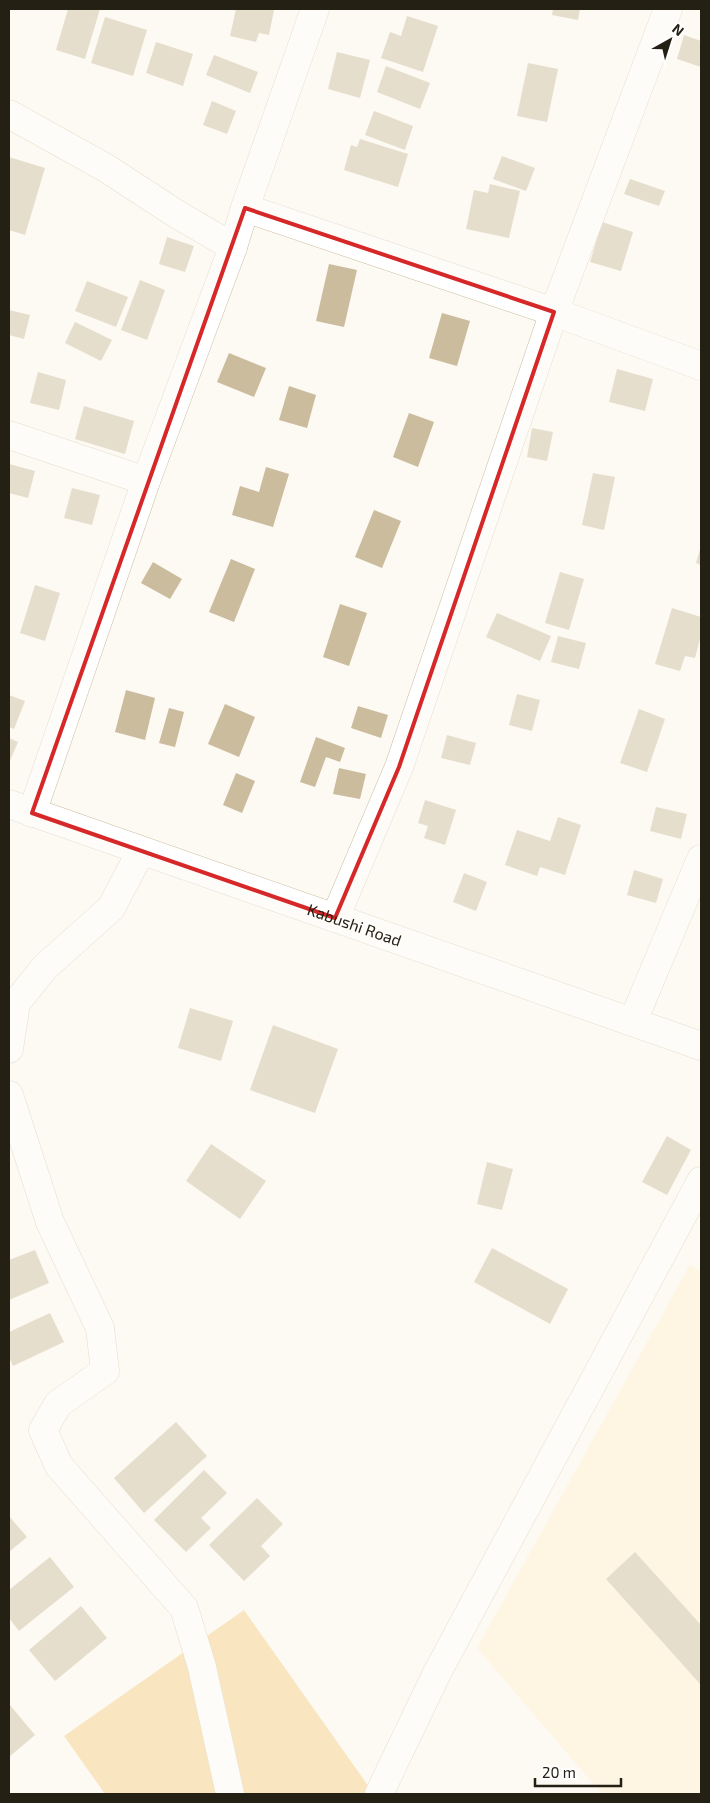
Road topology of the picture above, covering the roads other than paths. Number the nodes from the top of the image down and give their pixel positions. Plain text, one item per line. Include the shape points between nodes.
1 (315, 9) edge
2 (668, 9) edge
3 (9, 114) edge
4 (245, 208) junction
5 (233, 247) junction
6 (554, 312) junction
7 (701, 366) edge
8 (9, 435) edge
9 (146, 481) junction
10 (21, 808) edge
11 (141, 851) junction
12 (701, 859) edge
13 (335, 918) junction
14 (633, 1021) junction
15 (701, 1046) edge
16 (9, 1049) edge
17 (9, 1095) edge
18 (701, 1181) edge
19 (230, 1794) edge
20 (379, 1794) edge

1 - 4 street
2 - 6 street
3 - 5 street via 106,168
4 - 5 street
4 - 6 street
5 - 9 street
6 - 7 street
6 - 13 street via 399,767
8 - 9 street
9 - 10 street
10 - 11 street, Kabushi Road
11 - 13 street, Kabushi Road
11 - 16 street via 111,908 45,967 16,1003
12 - 14 street
13 - 14 street, Kabushi Road
14 - 15 street, Kabushi Road
17 - 19 street via 50,1222 100,1328 106,1371 58,1404 43,1430 59,1466 184,1608 202,1667
18 - 20 street via 437,1673

